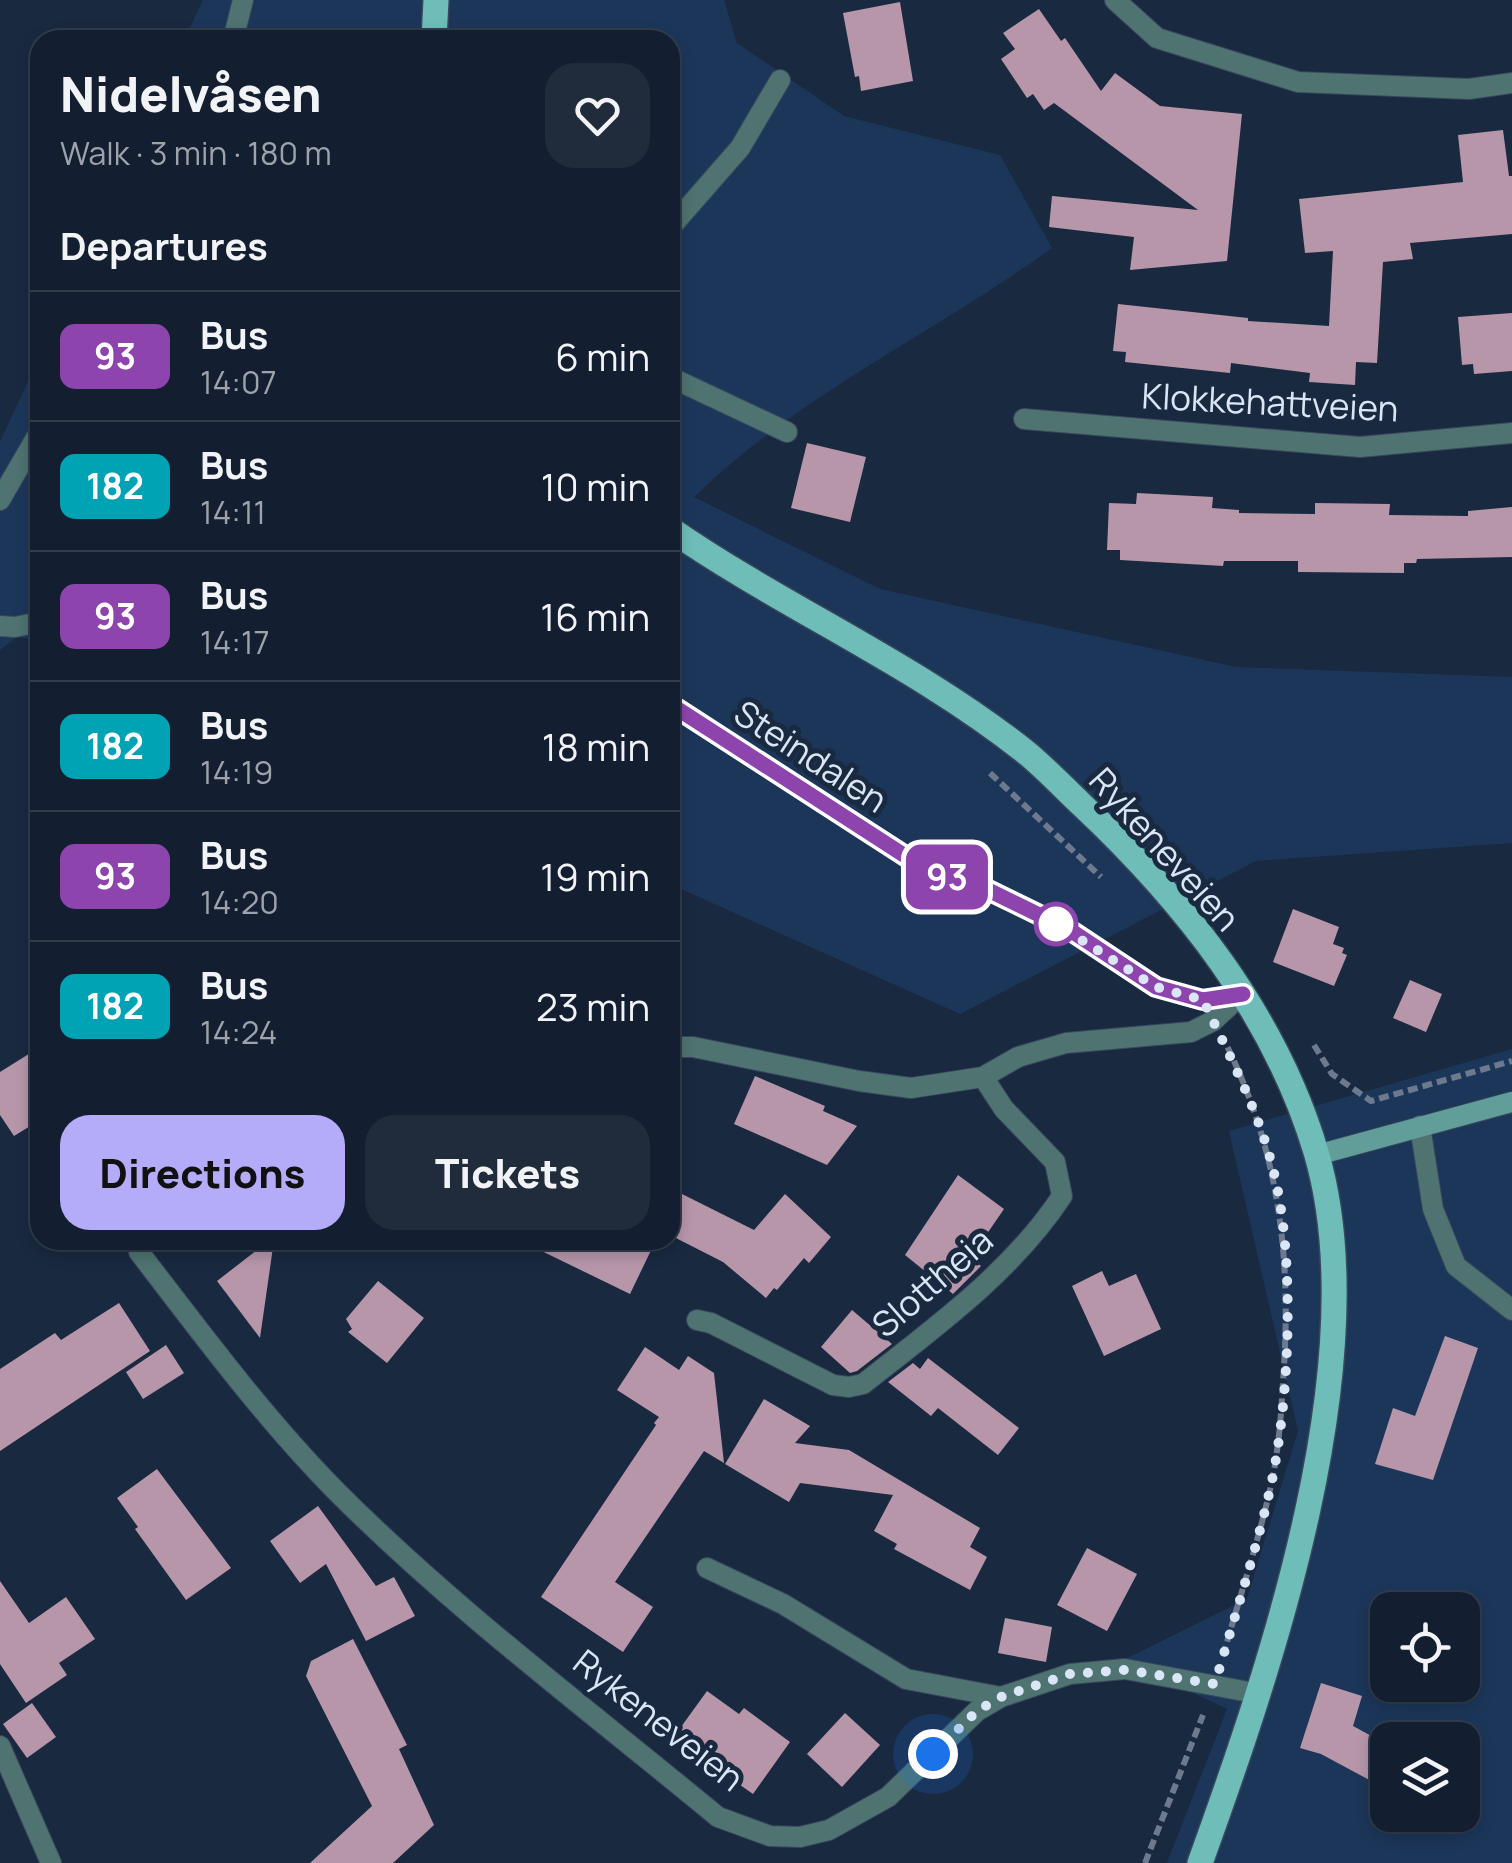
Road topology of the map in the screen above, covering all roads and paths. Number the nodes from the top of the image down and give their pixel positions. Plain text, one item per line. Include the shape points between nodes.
1 (242, 0) edge
2 (436, 0) edge
3 (1115, 0) edge
4 (235, 30) edge
5 (434, 30) edge
6 (780, 80) dead end
7 (1512, 82) edge
8 (680, 217) edge
9 (680, 382) edge
10 (1024, 419) dead end
11 (787, 432) dead end
12 (1512, 433) edge
13 (30, 448) edge
14 (0, 500) edge
15 (680, 535) edge
16 (30, 624) edge
17 (0, 626) edge
18 (680, 710) edge
19 (976, 760) dead end
20 (1114, 890) dead end
21 (1243, 994) junction
22 (1213, 1021) junction
23 (1305, 1030) dead end
24 (680, 1047) edge
25 (1512, 1062) edge
26 (983, 1078) junction
27 (1512, 1102) edge
28 (1420, 1126) junction
29 (1317, 1155) junction
30 (139, 1252) dead end
31 (1512, 1310) edge
32 (697, 1320) dead end
33 (707, 1568) dead end
34 (1215, 1684) junction
35 (1260, 1694) junction
36 (1001, 1697) junction
37 (0, 1746) edge
38 (51, 1863) edge
39 (1144, 1863) edge
40 (1200, 1863) edge

1 - 4 street
2 - 5 main road
3 - 7 street via 1157,38 1298,82 1469,89
6 - 8 street via 740,148
9 - 11 street
10 - 12 street, Klokkehattveien via 1360,447
13 - 14 street
15 - 21 main road, Rykeneveien via 907,668 1028,754 1184,911
16 - 17 street
18 - 21 street, Steindalen via 913,861 1070,930 1156,987 1203,1000
19 - 20 path
21 - 22 street
21 - 29 main road, Rykeneveien via 1286,1069
22 - 26 street via 1191,1032 1066,1042 1018,1057
22 - 34 path via 1236,1064 1273,1168 1288,1318 1270,1493
23 - 25 path via 1332,1074 1371,1101
24 - 26 street via 911,1088
26 - 32 street, Slottheia via 1055,1162 1062,1196 1042,1226 948,1317 863,1384 849,1387
27 - 28 street
28 - 29 street
28 - 31 street via 1433,1208 1456,1266
29 - 35 main road, Rykeneveien via 1331,1231 1330,1370 1314,1482
30 - 36 street, Rykeneveien via 243,1386 337,1492 460,1604 718,1817 770,1836 829,1830 888,1797 977,1711
33 - 36 street via 783,1604 906,1679
34 - 35 street, Rykeneveien
34 - 36 street, Rykeneveien via 1125,1670 1070,1674
34 - 39 path
35 - 40 main road, Rykeneveien
37 - 38 street

